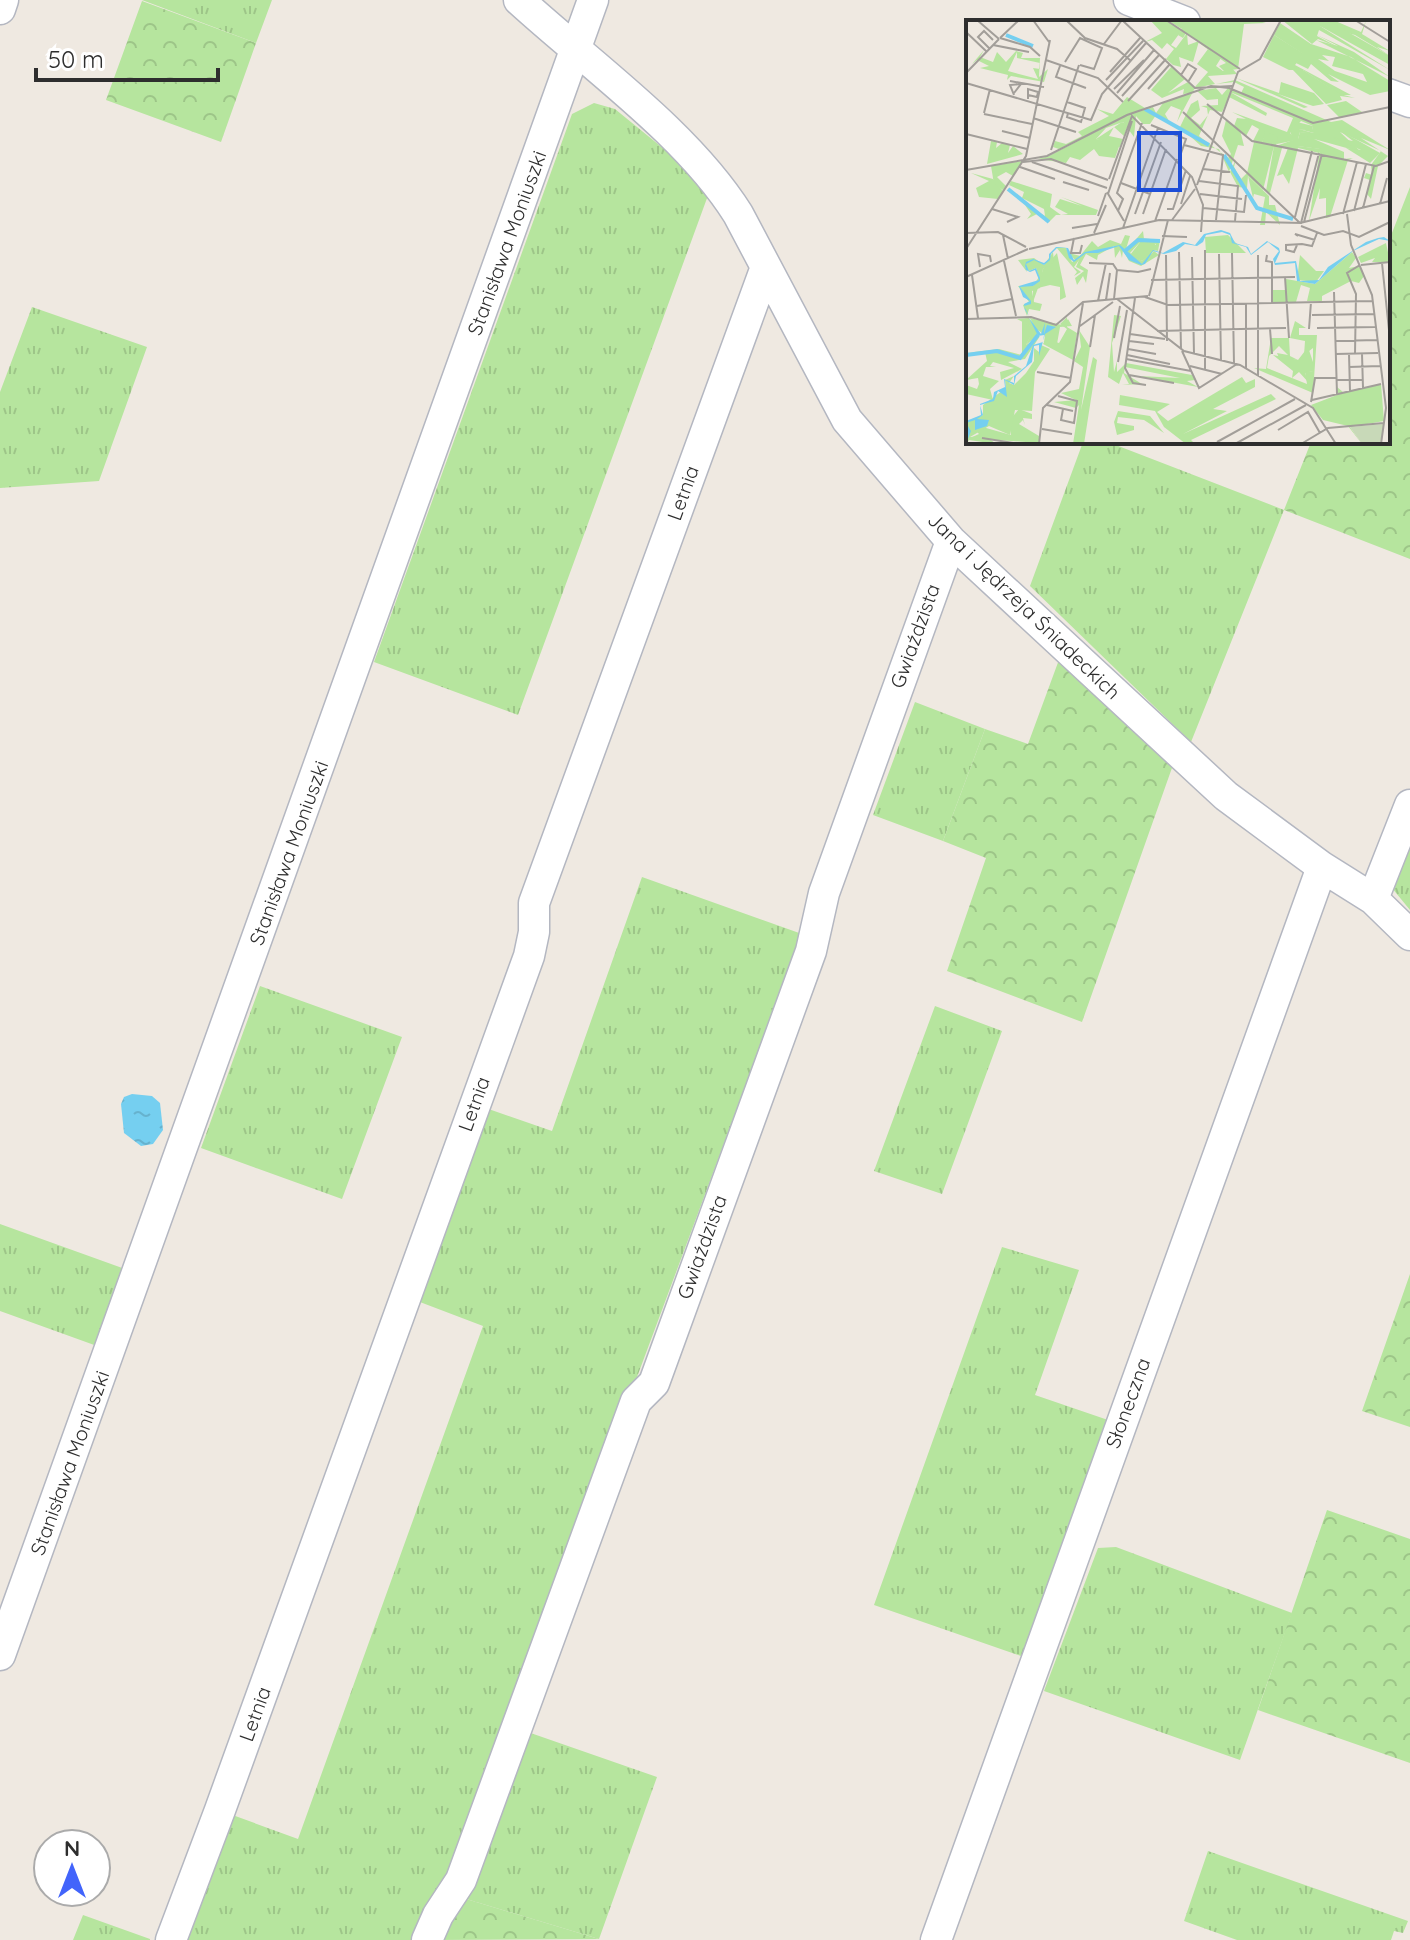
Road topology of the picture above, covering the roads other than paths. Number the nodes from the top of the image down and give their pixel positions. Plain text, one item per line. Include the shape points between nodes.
1 (3, 0) edge
2 (519, 0) edge
3 (593, 0) edge
4 (1129, 0) edge
5 (0, 9) edge
6 (1180, 20) edge
7 (575, 51) junction
8 (1390, 95) edge
9 (1410, 102) edge
10 (766, 267) junction
11 (951, 541) junction
12 (1410, 805) edge
13 (1322, 867) junction
14 (1373, 899) junction
15 (1410, 935) edge
16 (0, 1655) edge
17 (171, 1940) edge
18 (427, 1940) edge
19 (936, 1940) edge

1 - 5 street
2 - 7 street, Jana i Jędrzeja Śniadeckich
3 - 7 street, Stanisława Moniuszki
4 - 6 street
7 - 10 street, Jana i Jędrzeja Śniadeckich via 702,166 723,190
7 - 16 street, Stanisława Moniuszki
8 - 9 street
10 - 11 street, Jana i Jędrzeja Śniadeckich via 847,420
10 - 17 street, Letnia via 534,903 529,956
11 - 13 street, Jana i Jędrzeja Śniadeckich via 1226,796
11 - 18 street, Gwiaździsta via 824,893 811,951 654,1383 636,1401 461,1880
12 - 14 street
13 - 14 street, Jana i Jędrzeja Śniadeckich
13 - 19 street, Słoneczna
14 - 15 street, Jana i Jędrzeja Śniadeckich

